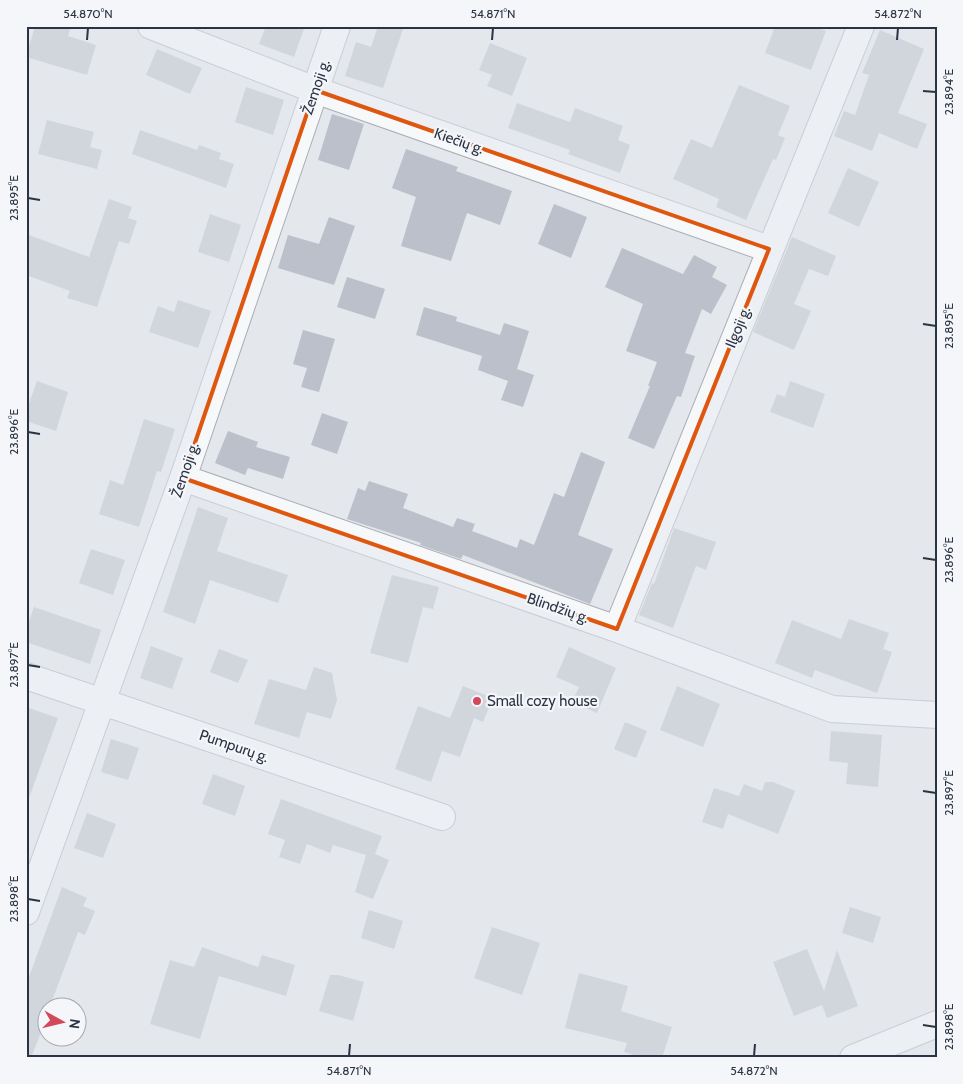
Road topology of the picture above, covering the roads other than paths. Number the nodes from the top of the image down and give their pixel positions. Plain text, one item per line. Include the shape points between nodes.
1 (151, 26) edge
2 (337, 26) edge
3 (861, 26) edge
4 (315, 90) junction
5 (769, 249) junction
6 (182, 478) junction
7 (617, 629) junction
8 (26, 676) edge
9 (102, 702) junction
10 (937, 715) edge
11 (442, 817) dead end
12 (26, 912) edge
13 (937, 1024) edge
14 (853, 1058) edge

1 - 4 street, Kiečių g.
2 - 4 street, Žemoji g.
3 - 5 street, Ilgoji g.
4 - 5 street, Kiečių g.
4 - 6 street, Žemoji g.
5 - 7 street, Ilgoji g.
6 - 7 street, Blindžių g.
6 - 9 street, Žemoji g.
7 - 10 street, Blindžių g. via 832,709
8 - 9 street, Pumpurų g.
9 - 11 street, Pumpurų g.
9 - 12 street, Žemoji g.
13 - 14 street

